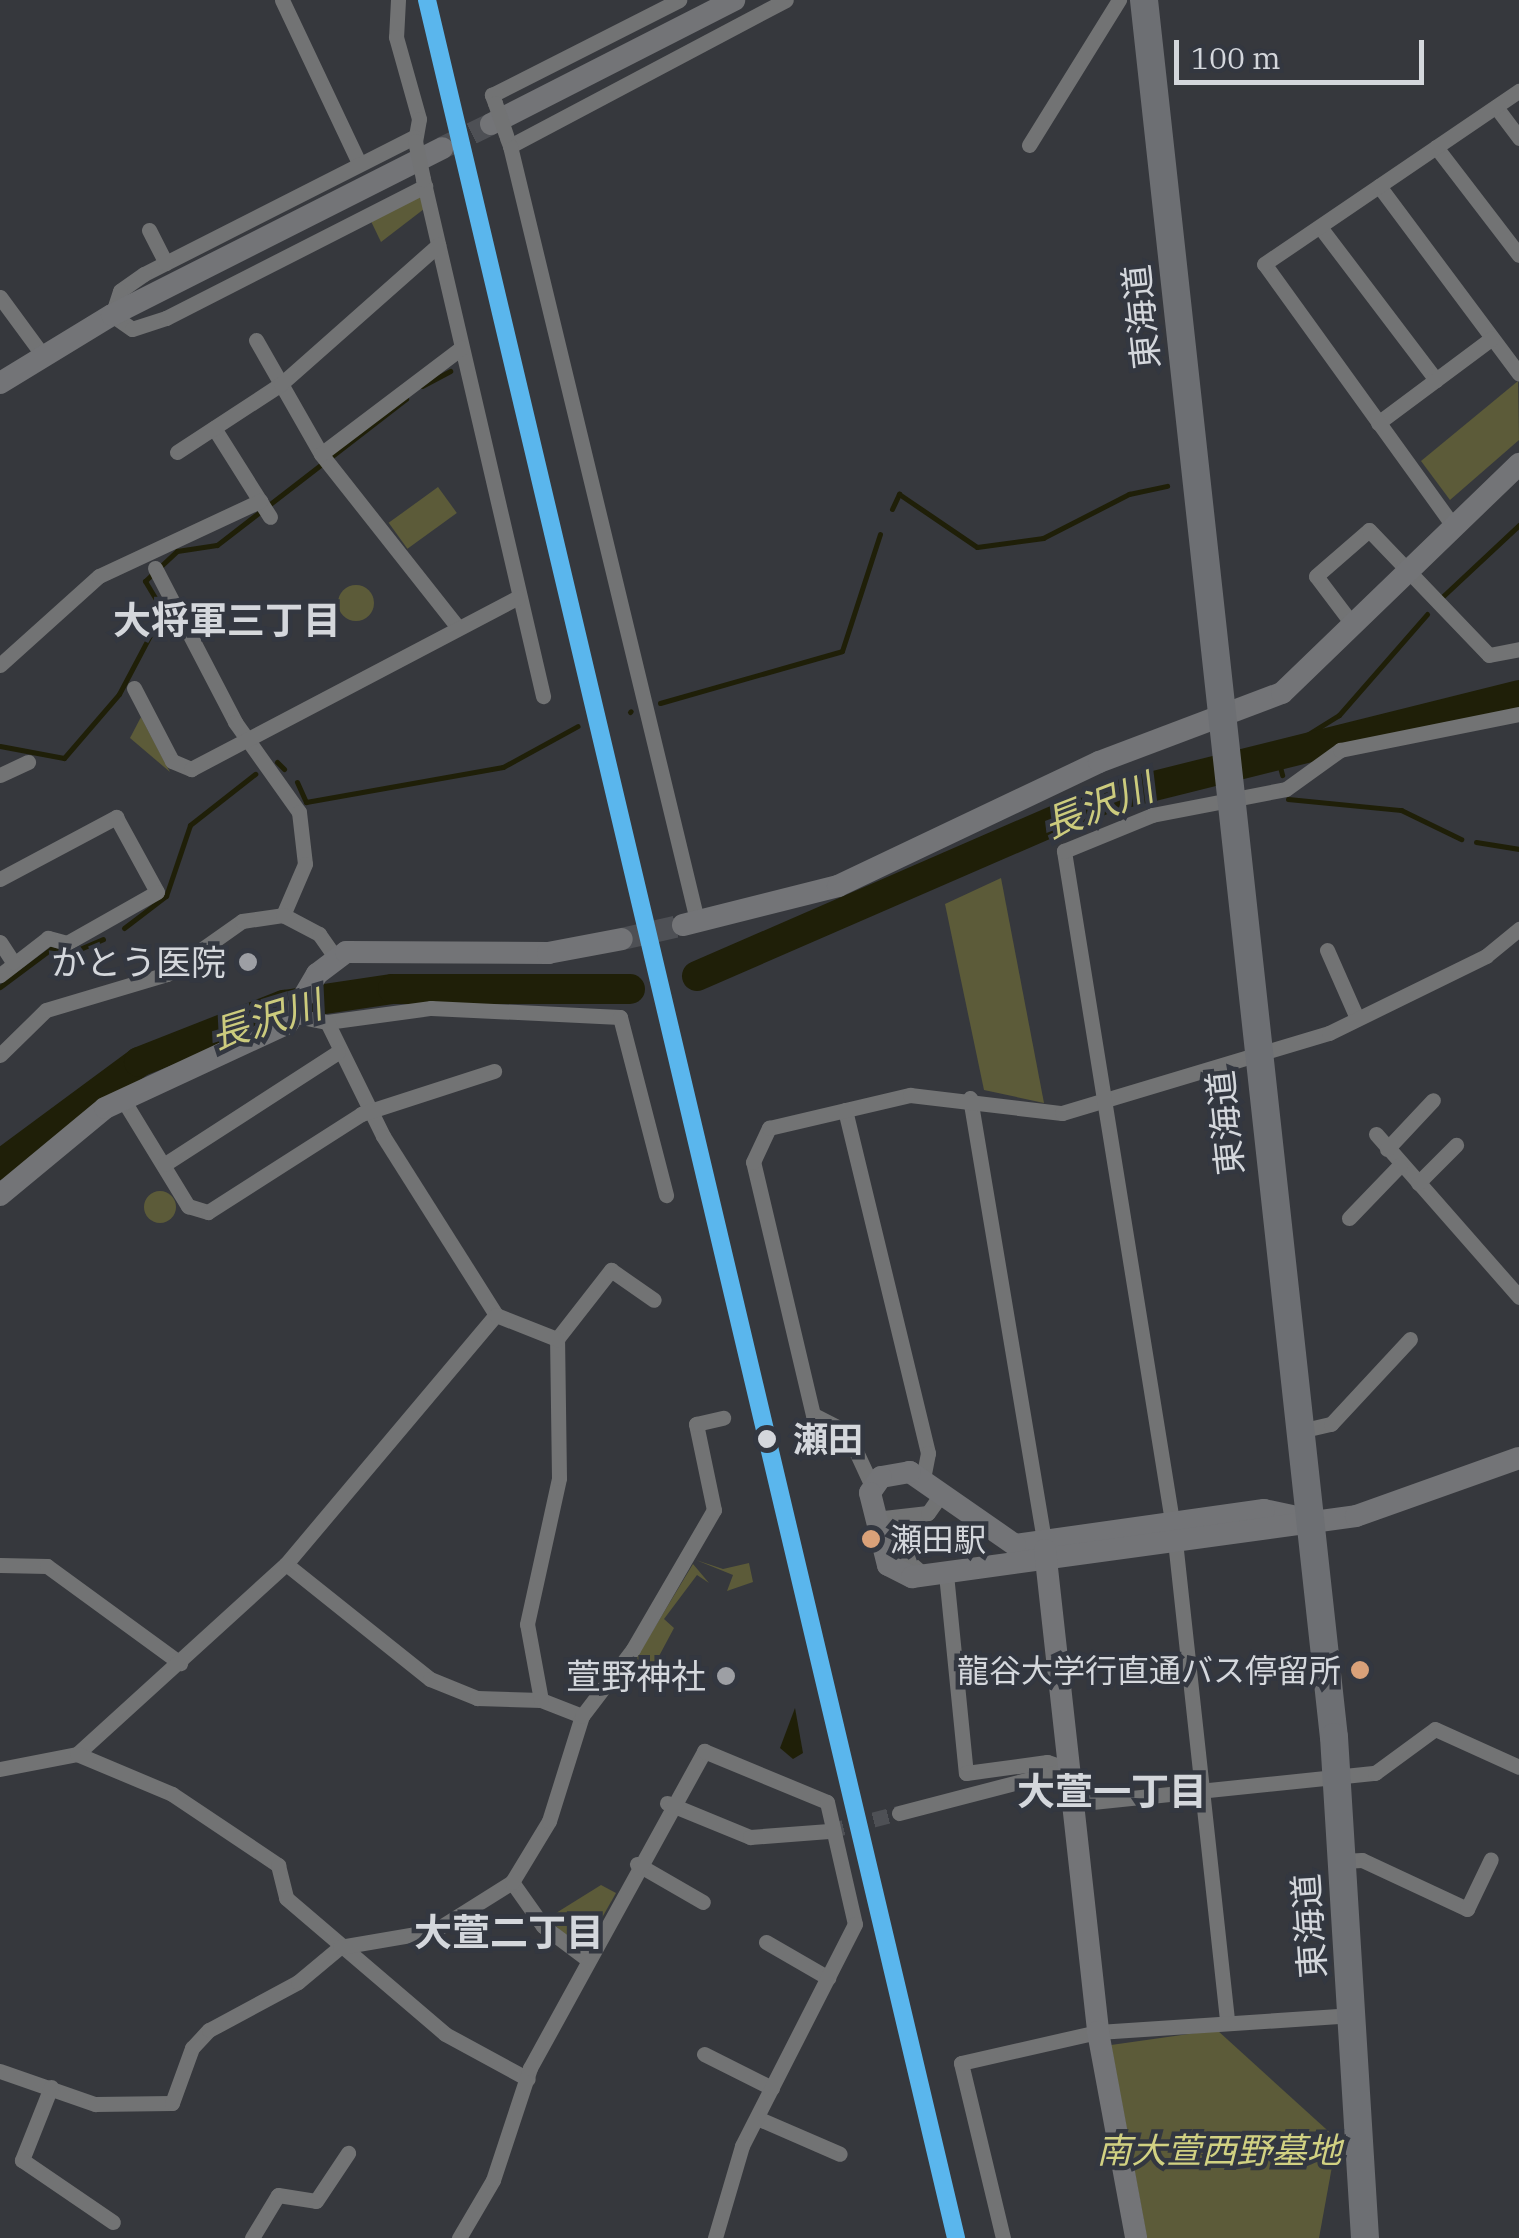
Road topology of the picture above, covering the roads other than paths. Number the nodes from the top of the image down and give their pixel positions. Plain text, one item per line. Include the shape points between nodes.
1 (282, 0) edge
2 (398, 0) edge
3 (678, 0) edge
4 (734, 0) edge
5 (786, 0) edge
6 (1119, 0) edge
7 (1144, 0) edge
8 (1519, 91) edge
9 (1496, 107) junction
10 (500, 127) junction
11 (1519, 138) edge
12 (414, 139) junction
13 (1029, 145) dead end
14 (1436, 147) junction
15 (442, 148) tunnel mouth
16 (359, 163) junction
17 (424, 182) junction
18 (1379, 186) junction
19 (1320, 226) junction
20 (149, 230) dead end
21 (438, 245) junction
22 (1519, 255) edge
23 (166, 263) junction
24 (0, 297) edge
25 (112, 316) junction
26 (1492, 338) junction
27 (256, 340) dead end
28 (461, 348) junction
29 (44, 357) junction
30 (1519, 374) edge
31 (1436, 380) junction
32 (0, 383) edge
33 (281, 384) junction
34 (1378, 423) junction
35 (214, 428) junction
36 (177, 452) dead end
37 (322, 454) junction
38 (1519, 464) edge
39 (1454, 527) junction
40 (1406, 573) junction
41 (158, 574) dead end
42 (518, 597) junction
43 (1353, 625) junction
44 (457, 626) junction
45 (1519, 649) edge
46 (0, 665) edge
47 (134, 688) dead end
48 (542, 696) dead end
49 (1219, 714) junction
50 (1519, 714) edge
51 (244, 736) junction
52 (28, 762) dead end
53 (0, 775) edge
54 (1226, 788) junction
55 (0, 879) edge
56 (282, 915) junction
57 (690, 923) joint
58 (1519, 928) edge
59 (622, 939) tunnel mouth
60 (0, 942) edge
61 (1327, 950) dead end
62 (335, 956) junction
63 (13, 962) junction
64 (0, 974) edge
65 (296, 1016) junction
66 (1358, 1018) junction
67 (328, 1022) junction
68 (338, 1052) junction
69 (1255, 1054) junction
70 (0, 1056) edge
71 (494, 1070) dead end
72 (122, 1098) junction
73 (970, 1098) junction
74 (1110, 1099) junction
75 (1433, 1100) dead end
76 (377, 1110) junction
77 (845, 1110) junction
78 (1376, 1134) dead end
79 (1456, 1145) dead end
80 (1387, 1149) junction
81 (165, 1164) junction
82 (1400, 1164) junction
83 (1418, 1183) junction
84 (666, 1194) dead end
85 (0, 1195) edge
86 (1349, 1218) dead end
87 (1519, 1296) edge
88 (654, 1300) dead end
89 (496, 1315) junction
90 (1410, 1338) dead end
91 (557, 1340) junction
92 (723, 1418) dead end
93 (1300, 1431) junction
94 (1519, 1458) edge
95 (872, 1486) junction
96 (932, 1486) junction
97 (875, 1519) junction
98 (1310, 1520) junction
99 (985, 1528) junction
100 (1174, 1531) junction
101 (1045, 1552) junction
102 (286, 1564) junction
103 (0, 1565) edge
104 (937, 1575) junction
105 (180, 1663) junction
106 (541, 1700) junction
107 (582, 1716) junction
108 (77, 1754) junction
109 (1519, 1767) edge
110 (1068, 1769) junction
111 (0, 1770) edge
112 (1336, 1774) junction
113 (1202, 1788) junction
114 (667, 1803) junction
115 (1073, 1804) junction
116 (899, 1814) tunnel mouth
117 (829, 1831) tunnel mouth
118 (1491, 1859) dead end
119 (1342, 1862) junction
120 (637, 1864) junction
121 (512, 1882) junction
122 (703, 1902) dead end
123 (766, 1942) dead end
124 (340, 1947) junction
125 (587, 1959) junction
126 (828, 1978) junction
127 (1353, 2016) junction
128 (1227, 2022) junction
129 (1098, 2032) junction
130 (704, 2054) dead end
131 (0, 2071) edge
132 (528, 2079) junction
133 (51, 2087) junction
134 (772, 2088) junction
135 (756, 2118) junction
136 (348, 2153) dead end
137 (840, 2154) dead end
138 (113, 2222) dead end
139 (252, 2238) edge
140 (459, 2238) edge
141 (715, 2238) edge
142 (1003, 2238) edge
143 (1136, 2238) edge
144 (1365, 2238) edge

1 - 16 street
2 - 12 street via 396,37 419,120
3 - 10 street via 492,95
4 - 10 street
5 - 10 street
6 - 13 street
7 - 49 highway, 東海道
8 - 9 street
9 - 11 street
9 - 14 street
10 - 57 street via 608,548
12 - 16 street
12 - 17 street, bridge
14 - 18 street
14 - 22 street
15 - 25 street
16 - 23 street
17 - 21 street
17 - 25 street via 166,318 132,329
18 - 19 street
18 - 26 street
19 - 31 street
19 - 34 street via 1264,264
20 - 23 street
21 - 28 street
21 - 33 street
23 - 25 street via 120,291
24 - 29 street
25 - 29 street
26 - 30 street
26 - 31 street
27 - 33 street
28 - 37 street
28 - 42 street
29 - 32 street
31 - 34 street
33 - 35 street
33 - 37 street
34 - 39 street
35 - 36 street
35 - 46 street via 264,507 99,576
37 - 44 street
38 - 39 street
39 - 40 street
40 - 43 street
40 - 43 street via 1370,530 1316,576
40 - 45 street via 1489,655
41 - 51 street
42 - 44 street
42 - 48 street
43 - 49 street via 1282,693
44 - 51 street
47 - 51 street via 181,765 191,769
49 - 54 highway, 東海道
49 - 57 street via 838,886
50 - 54 street via 1340,750 1286,789
51 - 56 street via 303,824 302,878
52 - 53 street
54 - 69 highway, 東海道
54 - 74 street via 1064,851
55 - 63 street via 116,817 157,892 144,906 66,943 48,938
56 - 62 street via 319,934
56 - 70 street via 230,926 140,985 46,1010
58 - 66 street via 1486,956
59 - 62 street via 548,952 361,947
60 - 63 street
61 - 66 street
62 - 65 street
63 - 64 street
65 - 67 street
65 - 72 street
66 - 69 street
67 - 68 street
67 - 84 street via 431,1008 620,1017
68 - 76 street
68 - 81 street
69 - 74 street
69 - 93 highway, 東海道
71 - 76 street
72 - 81 street
72 - 85 street
73 - 74 street via 1046,1113
73 - 77 street via 910,1096
73 - 101 street
74 - 100 street
75 - 80 street
76 - 81 street via 208,1212 188,1206
76 - 89 street via 383,1136
77 - 95 street via 769,1128 753,1162 813,1415 847,1432
77 - 96 street
78 - 80 street
79 - 83 street
80 - 82 street
82 - 83 street
82 - 86 street
83 - 87 street
88 - 91 street via 610,1270
89 - 91 street
89 - 102 street
90 - 93 street via 1331,1424
91 - 106 street via 559,1478 527,1624
92 - 107 street via 696,1424 714,1510 633,1650
93 - 98 highway, 東海道
94 - 98 street via 1414,1500
95 - 96 street via 903,1470
95 - 97 street
96 - 97 street via 928,1513
96 - 99 street
97 - 104 street via 894,1572
98 - 100 street
98 - 112 highway, 東海道
99 - 101 street via 1006,1543
99 - 104 street via 916,1539 908,1562
100 - 101 street
100 - 113 street
101 - 104 street
101 - 110 street
102 - 105 street
102 - 106 street via 430,1679 488,1700
103 - 105 street via 47,1566
104 - 110 street via 966,1773 1047,1762
105 - 108 street
106 - 107 street
107 - 121 street via 549,1821
108 - 111 street
108 - 124 street via 172,1794 278,1866 286,1898
109 - 112 street via 1435,1729 1413,1738 1391,1767
110 - 115 street
110 - 116 street
112 - 113 street
112 - 119 highway, 東海道
113 - 115 street
113 - 128 street
114 - 117 street via 750,1838
114 - 120 street
114 - 126 street via 704,1750 827,1802 855,1924
115 - 129 street
118 - 119 street via 1467,1909 1362,1860
119 - 127 highway, 東海道
120 - 122 street
120 - 125 street
121 - 124 street via 434,1931
121 - 125 street via 544,1926
123 - 126 street
124 - 132 street via 445,2034
124 - 133 street via 298,1982 205,2032 172,2104 95,2104
125 - 132 street
126 - 134 street
127 - 128 street
127 - 144 highway, 東海道
128 - 129 street
129 - 142 street via 957,2070
129 - 143 street
130 - 134 street
131 - 133 street
132 - 140 street via 494,2180
133 - 138 street via 22,2160
134 - 135 street
135 - 137 street
135 - 141 street
136 - 139 street via 316,2201 282,2191

